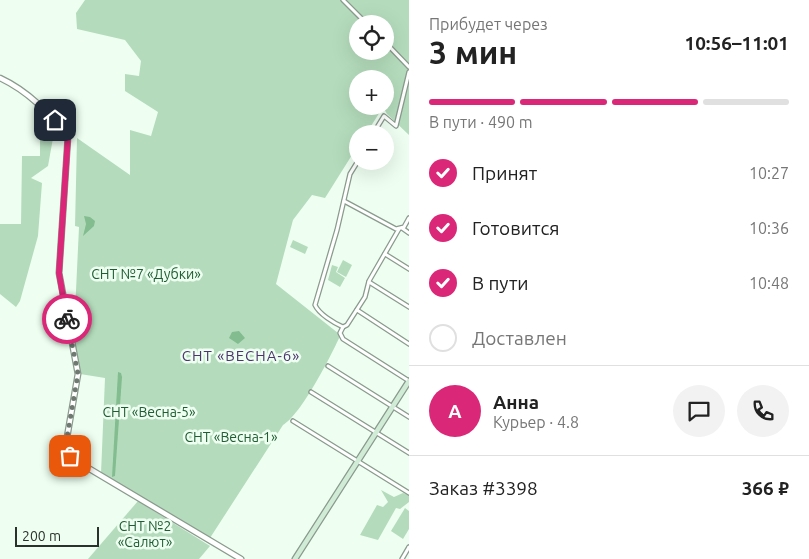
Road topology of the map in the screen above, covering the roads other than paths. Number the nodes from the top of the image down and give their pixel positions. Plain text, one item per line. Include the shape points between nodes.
1 (343, 0) edge
2 (358, 15) edge
3 (394, 51) edge
4 (409, 67) edge
5 (409, 72) edge
6 (0, 78) edge
7 (378, 125) edge
8 (352, 170) edge
9 (344, 202) junction
10 (409, 218) edge
11 (401, 229) junction
12 (409, 233) edge
13 (385, 254) junction
14 (409, 269) edge
15 (369, 282) junction
16 (409, 307) edge
17 (357, 310) junction
18 (341, 326) junction
19 (409, 344) edge
20 (328, 366) dead end
21 (409, 381) edge
22 (312, 392) dead end
23 (393, 406) junction
24 (409, 417) edge
25 (293, 421) dead end
26 (376, 433) junction
27 (409, 453) edge
28 (358, 462) junction
29 (409, 493) edge
30 (409, 547) edge
31 (241, 559) edge
32 (295, 559) edge
33 (402, 559) edge

1 - 2 street
3 - 4 street
5 - 7 street via 396,126 384,116
6 - 31 street via 32,98 68,136 59,273 78,374 67,453
8 - 9 street
9 - 11 street
9 - 18 street via 315,305
10 - 11 street
11 - 12 street
11 - 13 street
13 - 14 street
13 - 15 street
15 - 16 street
15 - 17 street
17 - 18 street via 347,325
17 - 19 street
18 - 21 street via 343,339
20 - 23 street
21 - 23 main road
22 - 26 street
23 - 24 street
23 - 26 main road
25 - 28 street
26 - 27 street
26 - 28 main road
28 - 29 street
28 - 32 main road
30 - 33 street

